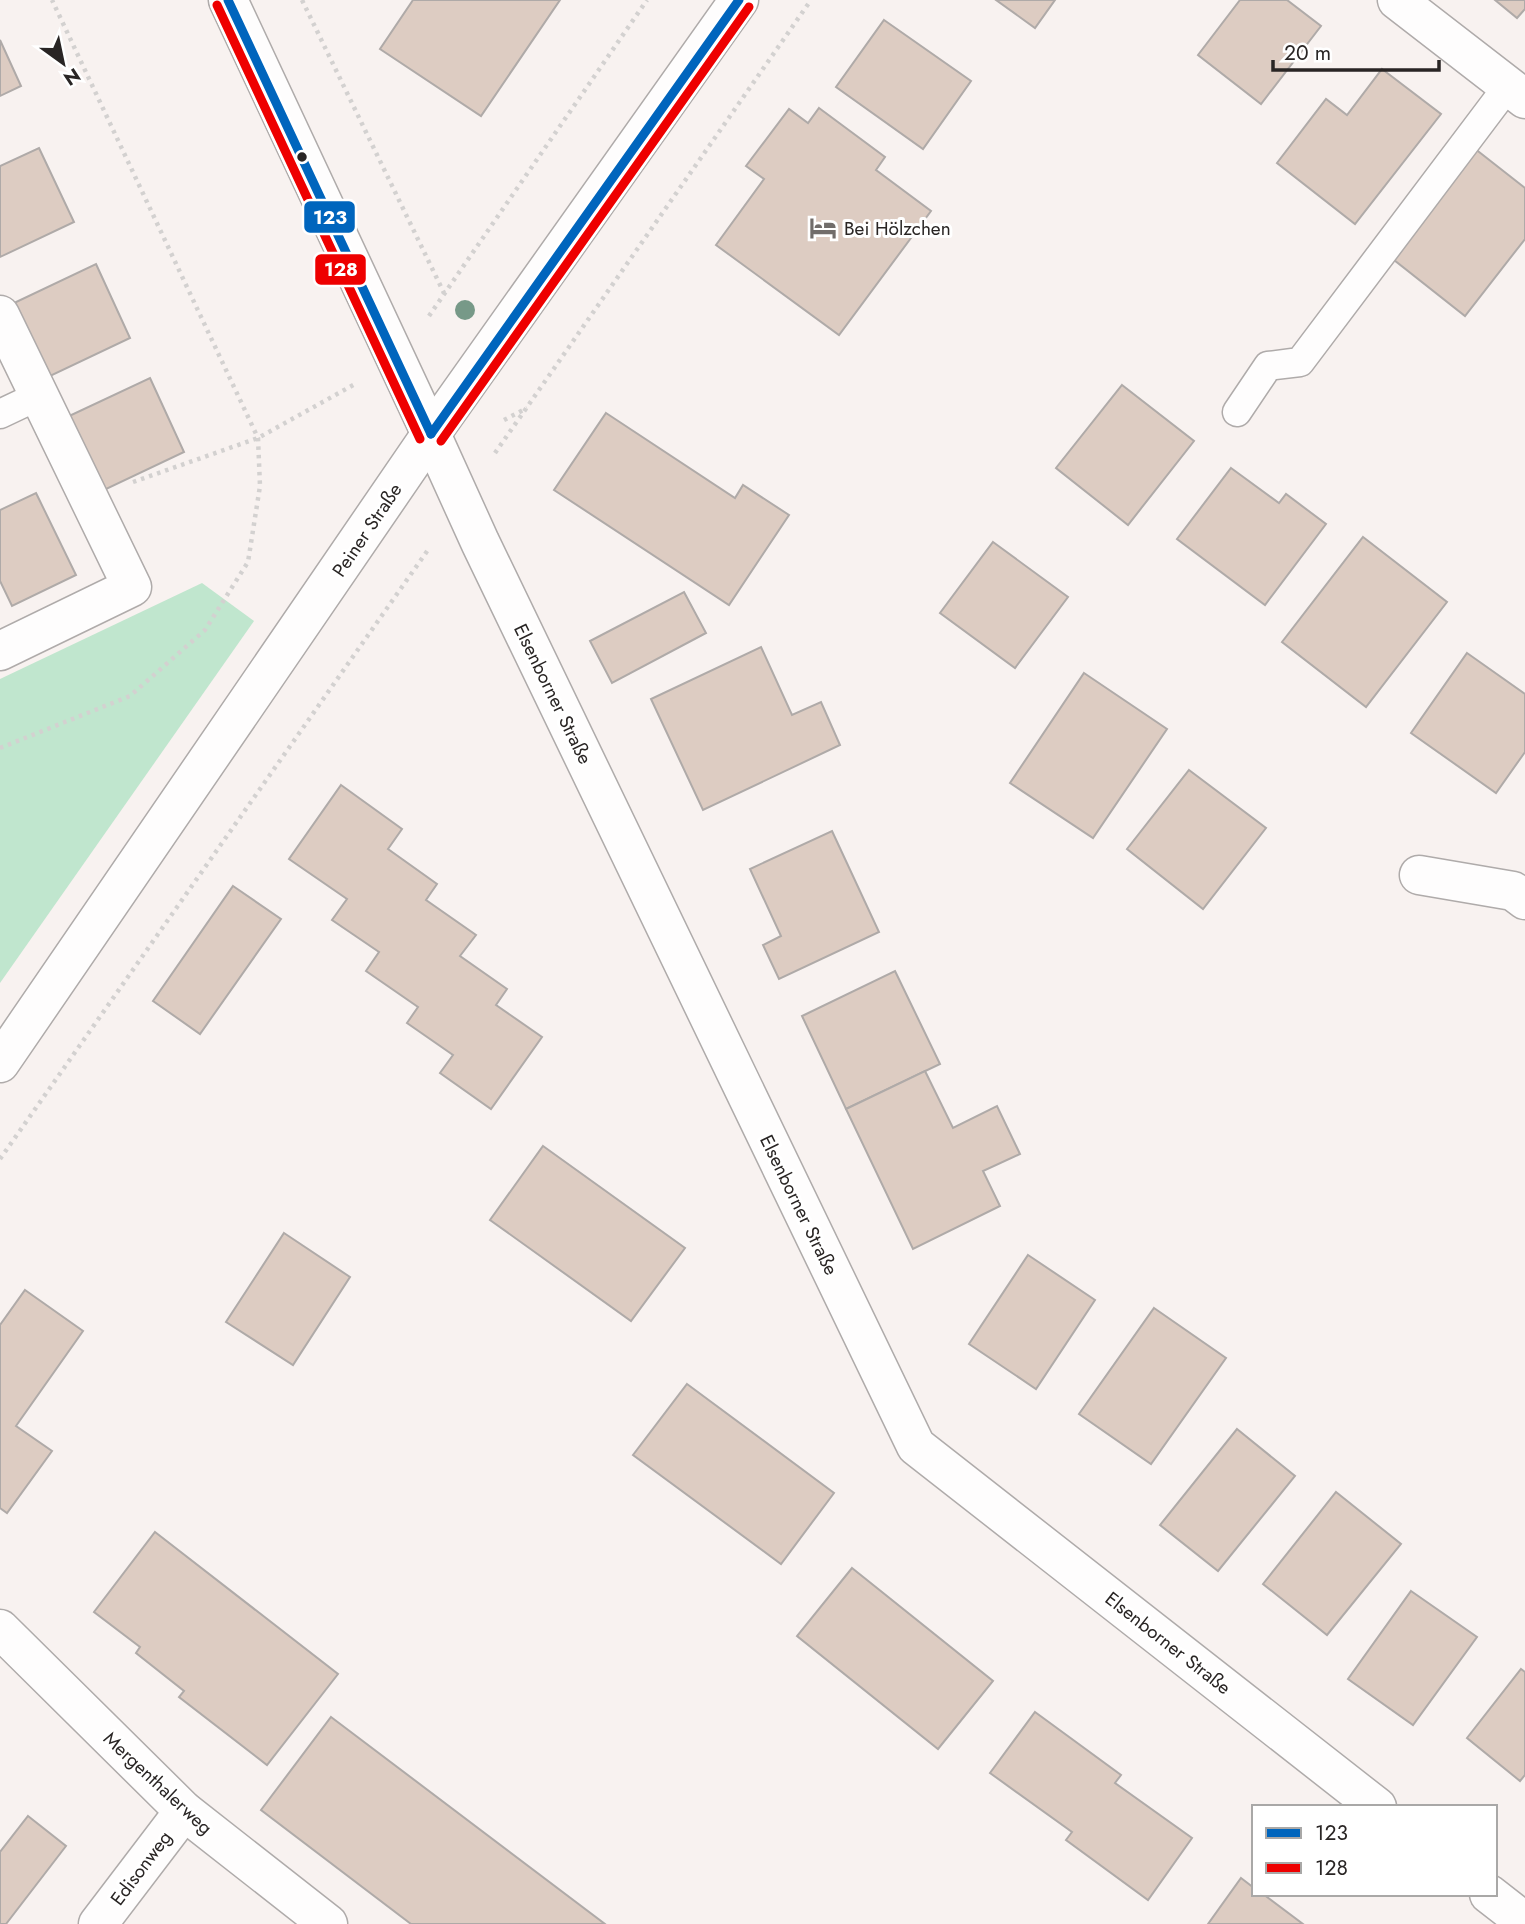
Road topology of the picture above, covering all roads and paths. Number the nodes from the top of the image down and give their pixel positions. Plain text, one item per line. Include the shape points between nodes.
1 (52, 0) edge
2 (228, 0) edge
3 (302, 0) edge
4 (647, 0) edge
5 (739, 0) edge
6 (811, 0) edge
7 (1398, 0) edge
8 (1516, 93) edge
9 (0, 315) edge
10 (398, 360) junction
11 (38, 396) junction
12 (1237, 412) dead end
13 (0, 414) edge
14 (431, 434) junction
15 (258, 438) junction
16 (89, 497) junction
17 (461, 503) junction
18 (0, 651) edge
19 (0, 748) edge
20 (1419, 875) dead end
21 (1525, 900) edge
22 (0, 1063) edge
23 (0, 1159) edge
24 (0, 1629) edge
25 (1374, 1805) edge
26 (184, 1811) junction
27 (1492, 1896) edge
28 (1525, 1922) edge
29 (98, 1924) edge
30 (328, 1924) edge

1 - 15 path
2 - 10 street, Elsenborner Straße
3 - 4 path via 444,293
5 - 14 street, Peiner Straße
6 - 17 path
7 - 8 street
8 - 12 lane via 1300,362 1268,366
9 - 11 street
10 - 14 street, Elsenborner Straße
10 - 15 path
11 - 13 lane
11 - 16 street
14 - 17 street, Elsenborner Straße
14 - 22 street, Peiner Straße
15 - 16 path
15 - 19 path via 260,486 248,562 205,630 130,696
16 - 18 street via 132,587
17 - 23 path
17 - 25 street, Elsenborner Straße via 916,1446
20 - 21 street via 1513,891
24 - 26 street, Mergenthalerweg
26 - 29 street, Edisonweg
26 - 30 street, Mergenthalerweg
27 - 28 street

